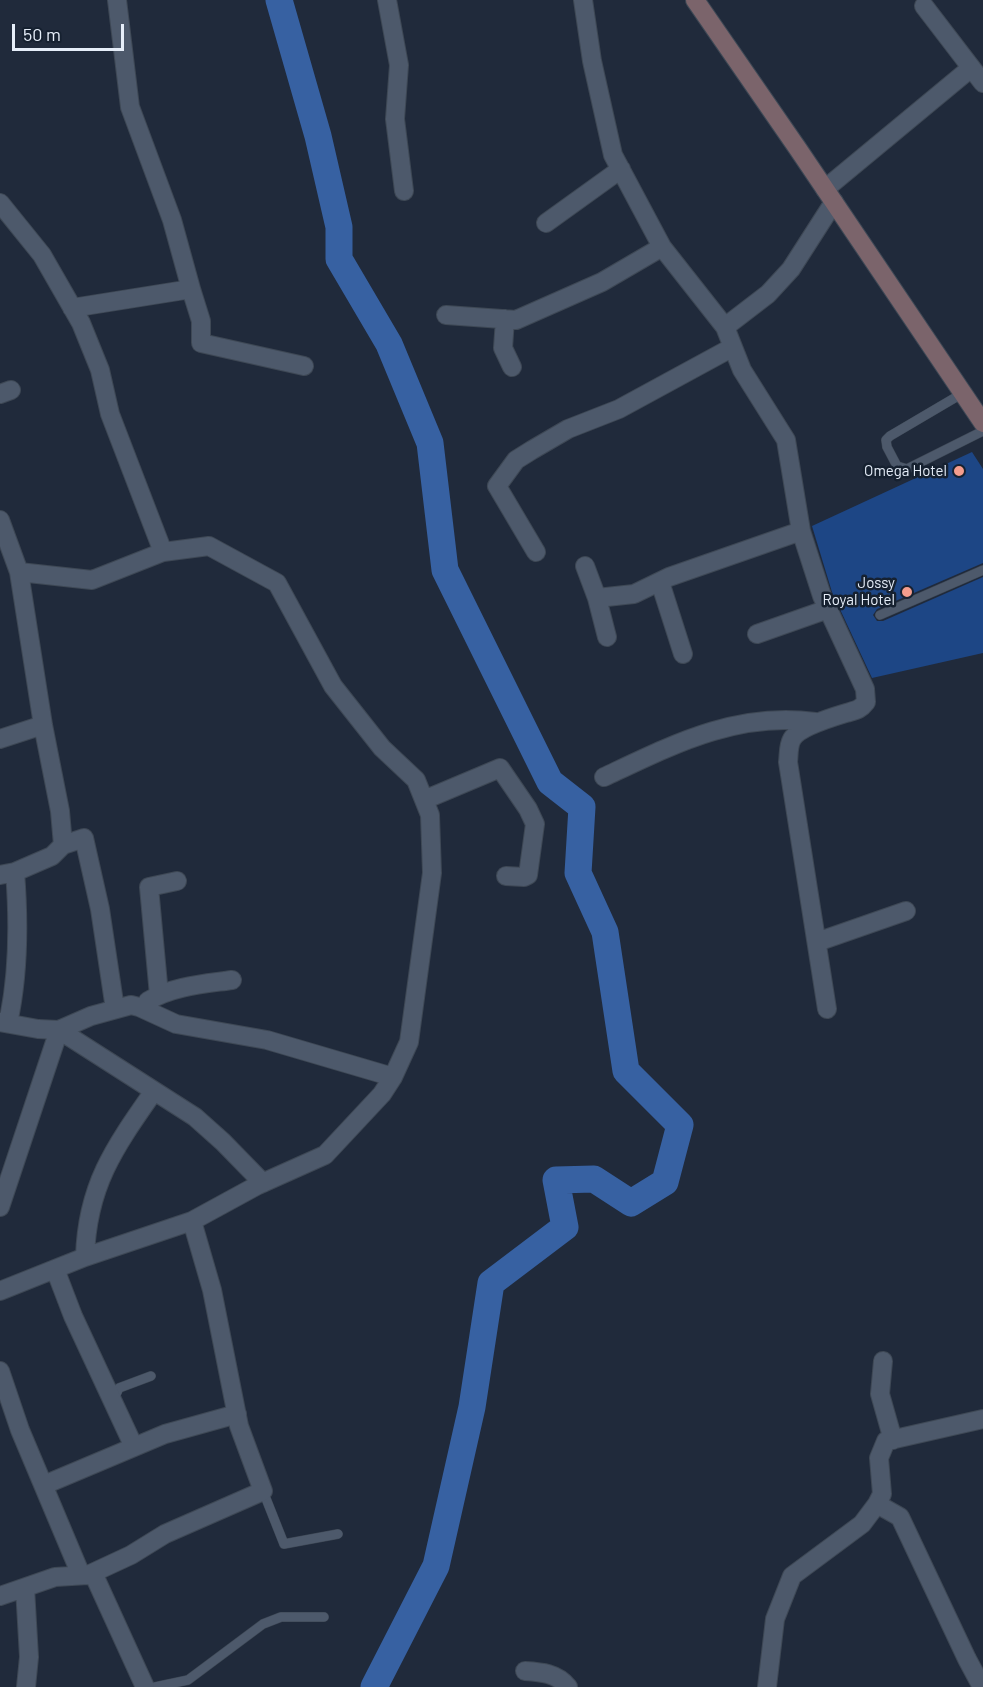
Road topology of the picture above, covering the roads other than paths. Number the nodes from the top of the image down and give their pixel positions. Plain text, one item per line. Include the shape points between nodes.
1 (117, 0) edge
2 (387, 0) edge
3 (583, 0) edge
4 (695, 0) edge
5 (924, 6) dead end
6 (971, 68) junction
7 (983, 83) edge
8 (621, 169) junction
9 (404, 191) dead end
10 (829, 195) junction
11 (0, 203) edge
12 (546, 223) dead end
13 (662, 247) junction
14 (191, 289) junction
15 (72, 308) junction
16 (446, 315) dead end
17 (505, 319) junction
18 (725, 327) junction
19 (733, 347) junction
20 (304, 366) dead end
21 (512, 367) dead end
22 (963, 393) junction
23 (983, 423) edge
24 (983, 431) edge
25 (0, 520) edge
26 (801, 531) junction
27 (163, 552) junction
28 (536, 552) dead end
29 (585, 566) dead end
30 (12, 568) edge
31 (983, 570) edge
32 (660, 582) junction
33 (597, 598) junction
34 (828, 609) junction
35 (880, 615) dead end
36 (757, 634) dead end
37 (607, 637) dead end
38 (683, 654) dead end
39 (820, 723) junction
40 (43, 725) junction
41 (0, 739) edge
42 (604, 777) dead end
43 (424, 800) junction
44 (63, 845) junction
45 (8, 873) edge
46 (506, 876) dead end
47 (177, 882) dead end
48 (906, 911) dead end
49 (817, 942) junction
50 (232, 980) dead end
51 (159, 995) junction
52 (139, 1007) junction
53 (827, 1009) dead end
54 (115, 1010) junction
55 (4, 1022) edge
56 (59, 1030) junction
57 (393, 1077) junction
58 (154, 1091) junction
59 (263, 1182) junction
60 (0, 1207) edge
61 (192, 1221) junction
62 (85, 1257) junction
63 (55, 1269) junction
64 (0, 1291) edge
65 (883, 1361) dead end
66 (0, 1371) edge
67 (151, 1376) dead end
68 (113, 1401) junction
69 (237, 1414) junction
70 (983, 1419) edge
71 (893, 1440) junction
72 (134, 1447) junction
73 (44, 1485) junction
74 (263, 1491) junction
75 (877, 1504) junction
76 (338, 1534) dead end
77 (87, 1574) junction
78 (25, 1588) junction
79 (0, 1596) edge
80 (324, 1617) dead end
81 (525, 1671) dead end
82 (26, 1687) edge
83 (145, 1687) edge
84 (155, 1687) edge
85 (567, 1687) edge
86 (767, 1687) edge
87 (982, 1687) edge

1 - 14 street via 130,107 172,220
2 - 9 street via 399,65 395,119
3 - 8 street via 613,155
4 - 10 street
5 - 6 street
6 - 7 street
6 - 10 street
8 - 12 street
8 - 13 street
10 - 18 street via 791,269 768,294
10 - 22 street
11 - 15 street via 42,255
13 - 17 street via 566,300 516,321
13 - 18 street
14 - 15 street
14 - 20 street via 201,321 201,343
15 - 27 street via 100,370 110,414
16 - 17 street
17 - 21 street via 503,348
18 - 19 street
19 - 26 street via 742,370 786,440
19 - 28 street via 619,409 568,429 516,460 497,486
22 - 23 street
22 - 24 lane via 890,436 887,447 897,466 907,469
25 - 30 street
26 - 32 street
26 - 34 street
27 - 30 street via 92,580
27 - 43 street via 209,546 277,583 333,686 382,748 417,780
29 - 33 street
30 - 40 street
31 - 35 lane
32 - 33 street via 634,594
32 - 38 street
33 - 37 street
34 - 36 street
34 - 39 street via 865,689 866,702 860,710
39 - 42 street via 798,720 715,730
39 - 49 street via 794,737 788,762
40 - 41 street
40 - 44 street
43 - 46 street via 500,768 535,824 528,875
43 - 57 street via 430,816 432,873 409,1042
44 - 45 street via 52,856
44 - 54 street via 84,838 100,909
45 - 55 street via 18,930 16,981
47 - 51 street via 149,887
48 - 49 street
49 - 53 street
50 - 51 street
51 - 52 street
52 - 54 street
52 - 57 street via 177,1024 267,1040
54 - 56 street
55 - 56 street
56 - 58 street
56 - 60 street
57 - 59 street via 325,1155
58 - 59 street via 195,1117
58 - 62 street via 104,1170 92,1199
59 - 61 street
61 - 62 street
61 - 69 street via 212,1290
62 - 63 street
63 - 64 street
63 - 68 street
65 - 71 street via 880,1394
66 - 73 street
67 - 68 lane via 119,1388
68 - 72 street
69 - 72 street
69 - 74 street
70 - 71 street
71 - 75 street via 886,1441 880,1451 882,1494
72 - 73 street
73 - 77 street
74 - 76 lane via 284,1544
74 - 77 street
75 - 86 street via 862,1524 792,1576 775,1619
75 - 87 street via 900,1517
77 - 78 street via 55,1577
77 - 83 street
78 - 79 street
78 - 82 street via 29,1657
80 - 84 lane via 281,1617 262,1624 188,1680
81 - 85 street via 547,1673

